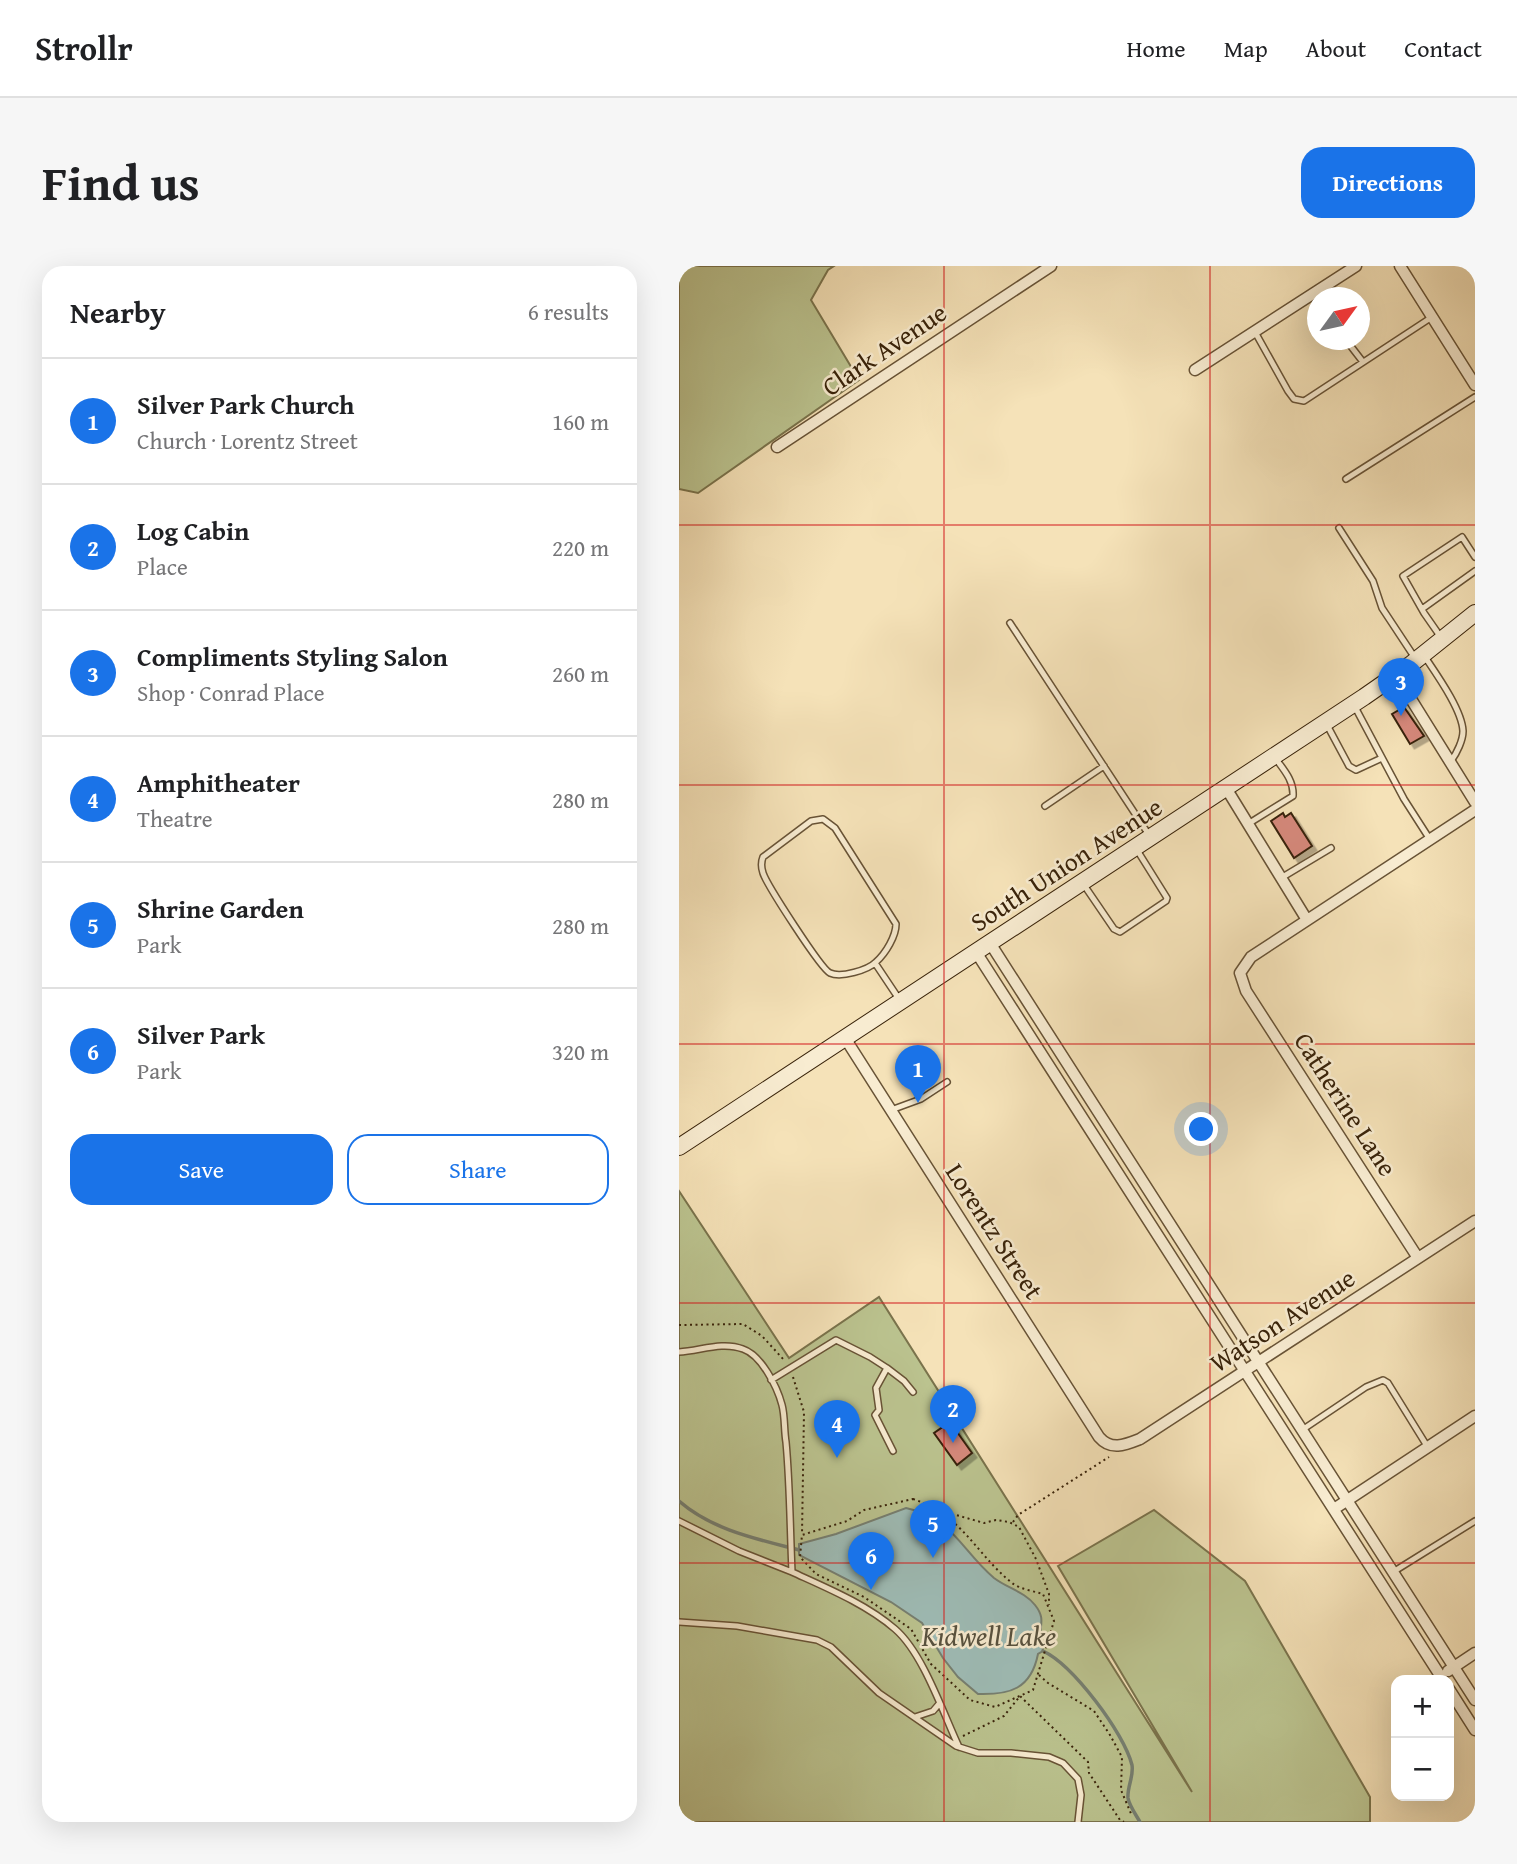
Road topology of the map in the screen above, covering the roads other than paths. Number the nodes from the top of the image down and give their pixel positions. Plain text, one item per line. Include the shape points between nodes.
1 (1051, 266) edge
2 (1356, 266) edge
3 (1400, 266) edge
4 (1328, 287) edge
5 (1307, 301) edge
6 (1431, 317) junction
7 (1255, 332) junction
8 (1354, 350) edge
9 (1363, 362) junction
10 (1195, 370) dead end
11 (1475, 384) edge
12 (1475, 397) edge
13 (777, 447) dead end
14 (1346, 479) dead end
15 (1339, 528) dead end
16 (1475, 557) edge
17 (1475, 571) edge
18 (1422, 609) junction
19 (1475, 613) edge
20 (1010, 623) dead end
21 (1443, 639) junction
22 (1420, 658) junction
23 (1396, 675) junction
24 (1353, 704) junction
25 (1325, 723) junction
26 (1274, 756) junction
27 (1383, 758) junction
28 (1450, 762) junction
29 (1104, 766) junction
30 (1226, 788) junction
31 (1475, 802) edge
32 (1045, 806) dead end
33 (1475, 810) edge
34 (1248, 824) junction
35 (1150, 838) junction
36 (1430, 840) junction
37 (1135, 848) junction
38 (1331, 848) dead end
39 (1281, 878) junction
40 (1082, 883) junction
41 (1307, 920) junction
42 (983, 948) junction
43 (876, 963) junction
44 (900, 1002) junction
45 (845, 1038) junction
46 (1051, 1038) junction
47 (1037, 1048) junction
48 (947, 1082) dead end
49 (891, 1110) junction
50 (1102, 1118) junction
51 (1089, 1128) junction
52 (679, 1147) edge
53 (1154, 1199) junction
54 (1140, 1208) junction
55 (1475, 1221) edge
56 (1418, 1258) junction
57 (1204, 1278) junction
58 (1191, 1287) junction
59 (679, 1352) edge
60 (1258, 1362) junction
61 (887, 1368) junction
62 (1245, 1371) junction
63 (771, 1380) junction
64 (913, 1392) dead end
65 (1475, 1416) edge
66 (1301, 1429) junction
67 (1287, 1436) junction
68 (1110, 1445) joint
69 (1428, 1447) junction
70 (893, 1451) dead end
71 (1347, 1500) junction
72 (1333, 1508) junction
73 (679, 1521) edge
74 (1475, 1521) edge
75 (792, 1572) junction
76 (1393, 1572) junction
77 (1380, 1581) junction
78 (679, 1622) edge
79 (1475, 1653) edge
80 (1454, 1667) junction
81 (1440, 1675) edge
82 (1445, 1675) edge
83 (1454, 1697) edge
84 (1475, 1700) edge
85 (939, 1704) junction
86 (915, 1717) junction
87 (1475, 1730) edge
88 (959, 1746) junction
89 (1078, 1822) edge

1 - 13 street, Clark Avenue
2 - 4 street
3 - 6 street
5 - 7 street
6 - 9 lane
6 - 11 street
7 - 9 lane via 1294,399 1304,401
7 - 10 street
8 - 9 lane
12 - 14 lane
15 - 22 lane via 1373,581 1382,608
16 - 18 lane via 1462,537 1403,576
17 - 18 lane
18 - 21 lane
19 - 21 main road, South Union Avenue
20 - 29 lane
21 - 22 main road, South Union Avenue
22 - 23 main road, South Union Avenue
22 - 28 lane via 1460,718 1463,732
23 - 24 main road, South Union Avenue
23 - 28 street
24 - 25 main road, South Union Avenue
24 - 27 lane
25 - 26 main road, South Union Avenue
25 - 27 lane via 1349,766 1356,770
26 - 30 main road, South Union Avenue
26 - 34 lane via 1289,778 1293,796
27 - 36 lane
28 - 31 street
29 - 32 lane
29 - 35 lane
30 - 34 street
30 - 35 main road, South Union Avenue
33 - 36 street
34 - 39 street
35 - 37 main road, South Union Avenue
36 - 41 street
37 - 40 main road, South Union Avenue
37 - 40 lane via 1166,901 1117,932
38 - 39 lane
39 - 41 street
40 - 42 main road, South Union Avenue
41 - 56 street, Catherine Lane via 1251,957 1241,973 1246,991
42 - 44 main road, South Union Avenue
42 - 46 street
42 - 47 street
43 - 43 lane via 897,924 835,828 823,819 811,821 763,857 763,873 825,970 839,974
43 - 44 lane
44 - 45 main road, South Union Avenue
45 - 49 street, Lorentz Street
45 - 52 main road, South Union Avenue
46 - 47 street
46 - 50 street
47 - 51 street
48 - 49 lane via 921,1099
49 - 68 street, Lorentz Street via 1099,1437
50 - 51 street
50 - 53 street
51 - 54 street
53 - 54 street
53 - 57 street
54 - 58 street
55 - 56 street, Watson Avenue
56 - 60 street, Watson Avenue
57 - 58 street
57 - 60 street
58 - 62 street
59 - 63 lane via 718,1345 741,1348 752,1353
60 - 62 street, Watson Avenue
60 - 66 street
61 - 63 lane via 836,1340
61 - 64 lane
61 - 70 lane via 876,1388 879,1410 875,1415
62 - 67 street
62 - 68 street, Watson Avenue via 1140,1439
63 - 75 lane via 782,1405
65 - 69 street
66 - 67 street
66 - 69 lane via 1383,1380
66 - 71 street
67 - 72 street
69 - 71 street
71 - 72 street
71 - 76 street
72 - 77 street
73 - 75 lane
74 - 76 lane
75 - 85 lane via 897,1630 912,1649
76 - 77 street
76 - 80 street
77 - 81 street
78 - 86 lane via 737,1626 817,1640
79 - 80 street
80 - 82 street
80 - 84 street
83 - 87 street
85 - 86 lane
85 - 88 lane
86 - 88 lane
88 - 89 lane via 978,1753 1024,1754 1063,1763 1078,1779

